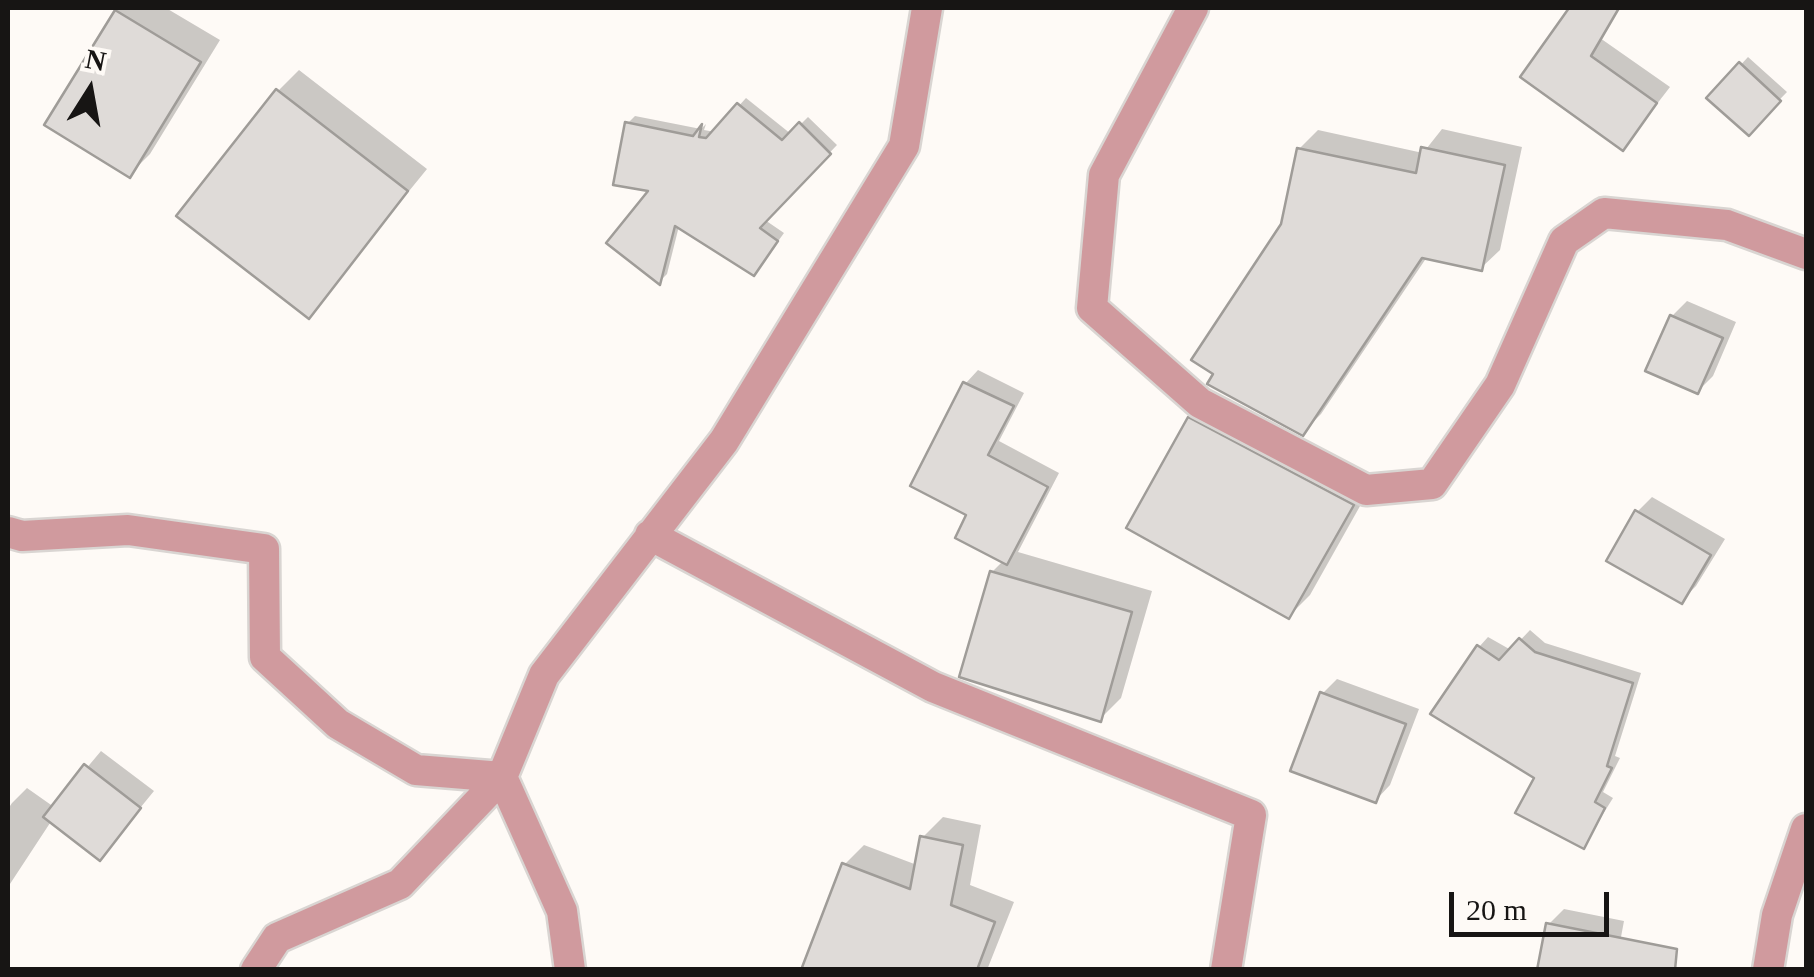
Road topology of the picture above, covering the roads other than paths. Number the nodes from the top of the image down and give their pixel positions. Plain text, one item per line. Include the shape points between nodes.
1 (927, 8) edge
2 (1192, 8) edge
3 (1806, 254) edge
4 (8, 532) edge
5 (650, 535) junction
6 (502, 777) junction
7 (1806, 829) edge
8 (256, 970) edge
9 (570, 970) edge
10 (1226, 970) edge
11 (1768, 970) edge

1 - 5 street via 904,146 724,440
2 - 3 street via 1104,175 1092,308 1200,403 1366,490 1432,484 1500,385 1564,242 1604,214 1727,225
4 - 6 street via 128,530 264,549 266,656 338,724 416,770
5 - 6 street via 544,675
5 - 10 street via 933,687 1251,815
6 - 8 street via 400,884 277,938
6 - 9 street via 562,911
7 - 11 street via 1777,915

